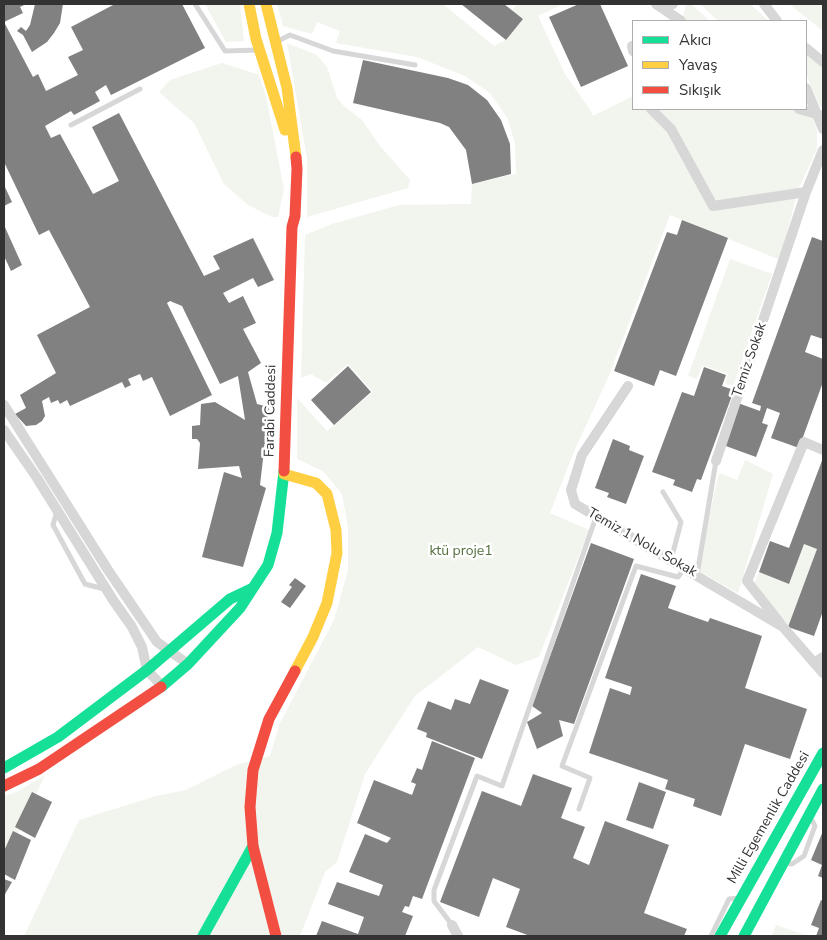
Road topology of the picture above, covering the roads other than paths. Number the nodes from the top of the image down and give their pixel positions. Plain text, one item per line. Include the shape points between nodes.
1 (195, 4) edge
2 (249, 4) edge
3 (266, 4) edge
4 (673, 4) edge
5 (764, 4) edge
6 (659, 6) edge
7 (680, 20) edge
8 (776, 20) edge
9 (274, 38) junction
10 (807, 49) edge
11 (259, 50) junction
12 (280, 58) junction
13 (823, 62) edge
14 (416, 65) dead end
15 (140, 89) dead end
16 (807, 90) edge
17 (652, 110) edge
18 (802, 110) edge
19 (820, 115) edge
20 (71, 125) dead end
21 (823, 129) edge
22 (823, 150) edge
23 (806, 192) junction
24 (292, 227) junction
25 (628, 386) dead end
26 (4, 406) edge
27 (4, 430) edge
28 (823, 450) edge
29 (716, 461) joint
30 (284, 474) junction
31 (663, 492) dead end
32 (57, 510) junction
33 (596, 517) junction
34 (671, 560) junction
35 (685, 568) junction
36 (697, 575) junction
37 (252, 588) junction
38 (106, 590) junction
39 (784, 627) junction
40 (168, 652) junction
41 (819, 660) edge
42 (188, 664) junction
43 (147, 670) junction
44 (823, 673) edge
45 (162, 686) junction
46 (823, 753) edge
47 (4, 768) edge
48 (4, 786) edge
49 (823, 789) edge
50 (578, 809) dead end
51 (253, 846) junction
52 (740, 898) junction
53 (210, 923) junction
54 (452, 925) joint
55 (195, 936) edge
56 (204, 936) edge
57 (276, 936) edge
58 (458, 936) edge
59 (711, 936) edge
60 (720, 936) edge
61 (744, 936) edge

1 - 11 lane via 225,51
2 - 11 street, Farabi Caddesi
3 - 9 street, Farabi Caddesi
4 - 6 street
5 - 8 street
6 - 7 street
9 - 11 street
9 - 12 street, Farabi Caddesi
9 - 14 lane via 290,35 333,51
10 - 13 street
11 - 12 street
11 - 24 street, Farabi Caddesi via 285,132 287,217
12 - 24 street, Farabi Caddesi via 297,169
15 - 20 lane
16 - 19 street
17 - 23 street via 670,130 713,206
18 - 19 street
19 - 21 street
22 - 23 street, Temiz Sokak
23 - 29 street, Temiz Sokak
24 - 30 street, Farabi Caddesi
25 - 33 street, Temiz 1 Nolu Sokak via 582,455 571,490 575,504
26 - 40 street via 127,599 157,642
27 - 32 street
28 - 39 street via 804,442 747,581
29 - 36 lane, Temiz Sokak
30 - 37 street, Farabi Caddesi via 277,533 268,565
30 - 51 street via 316,483 327,494 336,530 336,553 327,604 269,719 260,744 250,807
31 - 34 lane via 681,522
32 - 38 street
32 - 38 lane via 53,525 85,584
33 - 34 street, Temiz 1 Nolu Sokak
33 - 54 lane via 502,786 477,776 434,890 434,901
34 - 35 street, Temiz 1 Nolu Sokak
35 - 36 street, Temiz 1 Nolu Sokak
35 - 50 lane via 678,577 636,566 562,766 590,778
36 - 39 street, Temiz 1 Nolu Sokak
37 - 40 street, Farabi Caddesi via 230,599
37 - 42 street, Farabi Caddesi via 240,608
38 - 43 street via 142,646
39 - 41 street, Temiz 1 Nolu Sokak
40 - 42 street
40 - 43 street, Farabi Caddesi
41 - 44 street, Temiz 1 Nolu Sokak
42 - 45 street, Farabi Caddesi
43 - 45 street
43 - 47 street, Farabi Caddesi via 58,737
45 - 48 street, Farabi Caddesi via 39,769
46 - 52 street, Milli Egemenlik Caddesi
49 - 61 street
51 - 53 street
51 - 57 street
52 - 59 lane, Milli Egemenlik Caddesi via 729,899
52 - 60 street, Milli Egemenlik Caddesi
53 - 55 street
53 - 56 street
54 - 58 street

